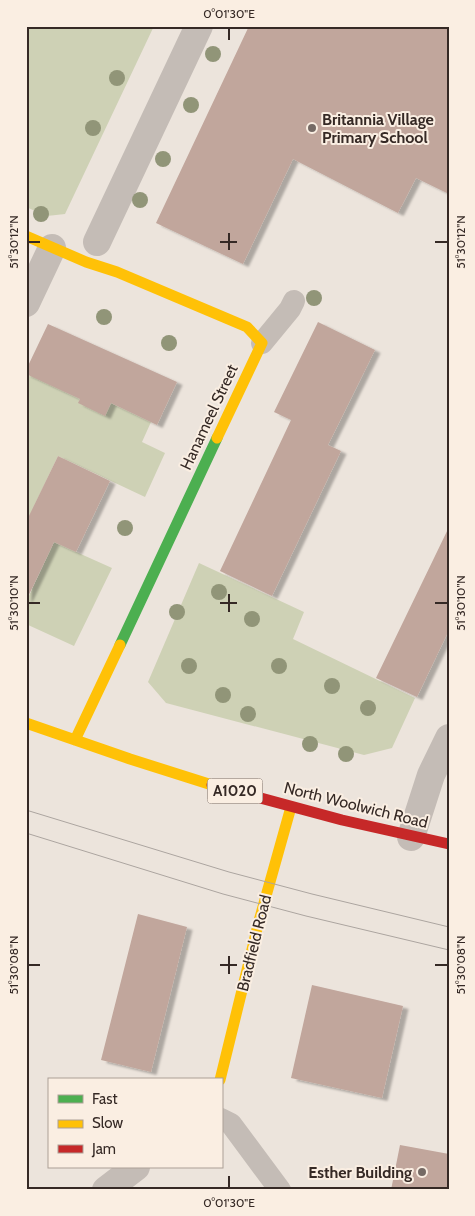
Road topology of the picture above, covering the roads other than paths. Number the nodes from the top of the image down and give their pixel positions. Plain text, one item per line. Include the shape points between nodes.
1 (199, 26) edge
2 (26, 236) edge
3 (97, 242) dead end
4 (52, 248) junction
5 (294, 301) dead end
6 (26, 303) edge
7 (262, 343) junction
8 (26, 724) edge
9 (449, 738) edge
10 (75, 740) junction
11 (291, 807) junction
12 (411, 837) junction
13 (449, 844) edge
14 (220, 1078) edge
15 (222, 1120) edge
16 (135, 1168) edge
17 (106, 1190) edge
18 (280, 1190) edge

1 - 3 street
2 - 4 street
4 - 6 street
4 - 7 street via 247,327
5 - 7 lane
7 - 10 street, Hanameel Street
8 - 10 street, North Woolwich Road / A1020
9 - 12 street via 431,775
10 - 11 street, North Woolwich Road / A1020 via 188,778
11 - 12 street, North Woolwich Road / A1020
11 - 14 street, Bradfield Road
12 - 13 street, North Woolwich Road / A1020
15 - 18 lane via 231,1124
16 - 17 street

